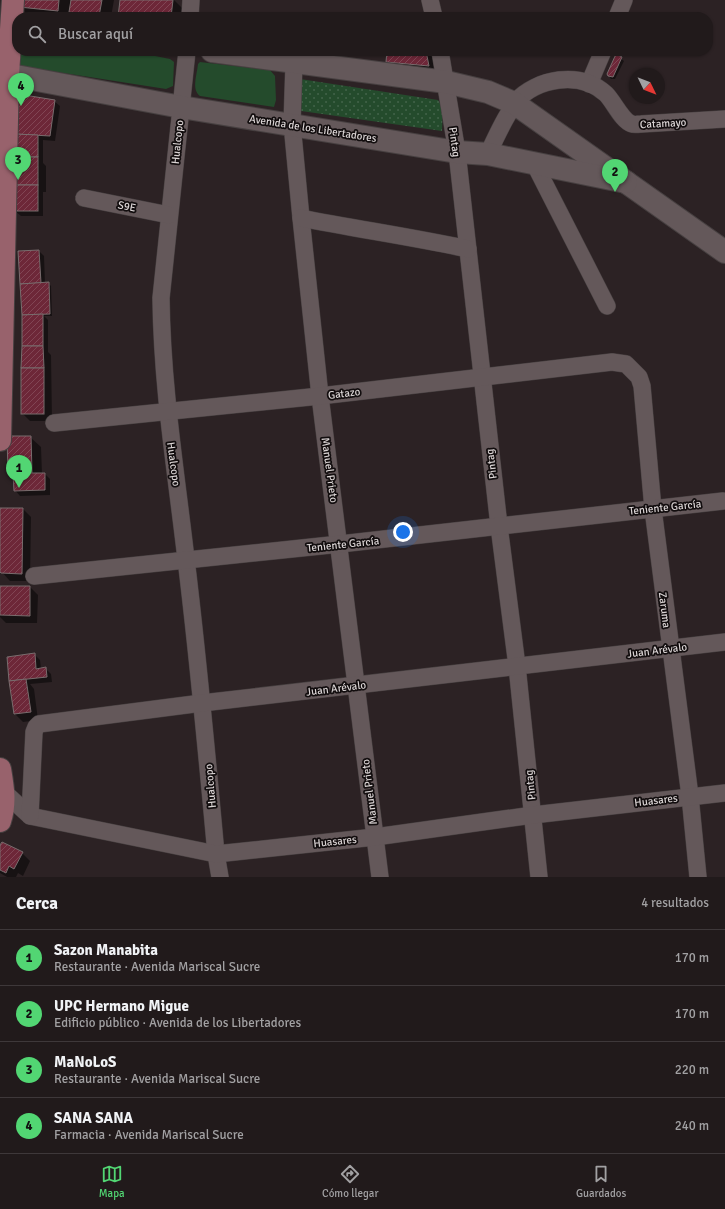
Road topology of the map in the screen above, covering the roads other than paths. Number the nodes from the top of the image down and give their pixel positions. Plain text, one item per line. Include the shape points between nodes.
1 (191, 0) edge
2 (430, 0) edge
3 (624, 0) edge
4 (11, 11) edge
5 (190, 12) edge
6 (433, 12) edge
7 (619, 12) edge
8 (186, 56) edge
9 (246, 56) edge
10 (441, 56) edge
11 (601, 56) edge
12 (294, 63) junction
13 (4, 74) edge
14 (446, 82) junction
15 (589, 84) junction
16 (514, 103) junction
17 (181, 107) junction
18 (725, 119) edge
19 (292, 124) junction
20 (457, 152) junction
21 (488, 154) junction
22 (534, 163) junction
23 (626, 182) junction
24 (84, 198) dead end
25 (169, 215) junction
26 (300, 218) junction
27 (468, 249) junction
28 (725, 252) edge
29 (607, 306) dead end
30 (632, 369) joint
31 (481, 377) junction
32 (320, 396) junction
33 (167, 411) junction
34 (54, 423) dead end
35 (0, 440) edge
36 (723, 501) dead end
37 (653, 509) junction
38 (499, 526) junction
39 (340, 544) junction
40 (186, 560) junction
41 (34, 576) dead end
42 (725, 642) edge
43 (670, 648) junction
44 (517, 666) junction
45 (357, 686) junction
46 (202, 703) junction
47 (0, 769) edge
48 (2, 791) edge
49 (725, 793) edge
50 (690, 796) junction
51 (533, 815) junction
52 (30, 816) junction
53 (0, 821) edge
54 (375, 837) junction
55 (216, 854) junction
56 (220, 877) edge
57 (380, 877) edge
58 (539, 877) edge
59 (698, 877) edge

1 - 5 street
2 - 6 street
3 - 7 street
4 - 13 main road
8 - 17 street, Hualcopo
9 - 12 street, Avenida de los Libertadores
10 - 14 street, Pintag
11 - 15 street
12 - 14 street, Avenida de los Libertadores
12 - 19 street, Manuel Prieto
13 - 17 street, Avenida de los Libertadores
13 - 35 main road
14 - 16 street, Avenida de los Libertadores via 488,92
14 - 20 street, Pintag
15 - 16 street, Catamayo via 572,79 550,81 530,90
15 - 18 street, Catamayo via 605,93 621,116 631,124
16 - 21 street, Catamayo
16 - 23 street, Avenida de los Libertadores
17 - 19 street, Avenida de los Libertadores
17 - 25 street, Hualcopo
19 - 20 street, Avenida de los Libertadores
19 - 26 street, Manuel Prieto
20 - 21 street, Avenida de los Libertadores
20 - 27 street, Pintag
21 - 22 street, Avenida de los Libertadores
22 - 23 street, Avenida de los Libertadores
22 - 29 street
23 - 28 street, Avenida de los Libertadores
24 - 25 street, S9E
25 - 33 street, Hualcopo via 161,298
26 - 27 street
26 - 32 street, Manuel Prieto
27 - 31 street, Pintag
30 - 31 street, Gatazo via 626,364 612,362
30 - 37 street, Zaruma via 642,386
31 - 32 street, Gatazo
31 - 38 street, Pintag
32 - 33 street, Gatazo
32 - 39 street, Manuel Prieto
33 - 34 street, Gatazo
33 - 40 street, Hualcopo
36 - 37 street, Teniente García
37 - 38 street, Teniente García
37 - 43 street, Zaruma
38 - 39 street, Teniente García
38 - 44 street, Pintag
39 - 40 street, Teniente García
39 - 45 street, Manuel Prieto
40 - 41 street, Teniente García
40 - 46 street, Hualcopo
42 - 43 street, Juan Arévalo
43 - 44 street, Juan Arévalo
43 - 50 street, Zaruma
44 - 45 street, Juan Arévalo
44 - 51 street, Pintag
45 - 46 street, Juan Arévalo
45 - 54 street, Manuel Prieto
46 - 52 street, Juan Arévalo via 39,724 34,732
46 - 55 street, Hualcopo
47 - 48 main road
48 - 52 street
48 - 53 main road via 3,810
49 - 50 street, Huasares
50 - 51 street, Huasares
50 - 59 street, Zaruma
51 - 54 street, Huasares
51 - 58 street, Pintag
52 - 55 street, Huasares
54 - 55 street, Huasares
54 - 57 street, Manuel Prieto
55 - 56 street, Hualcopo

